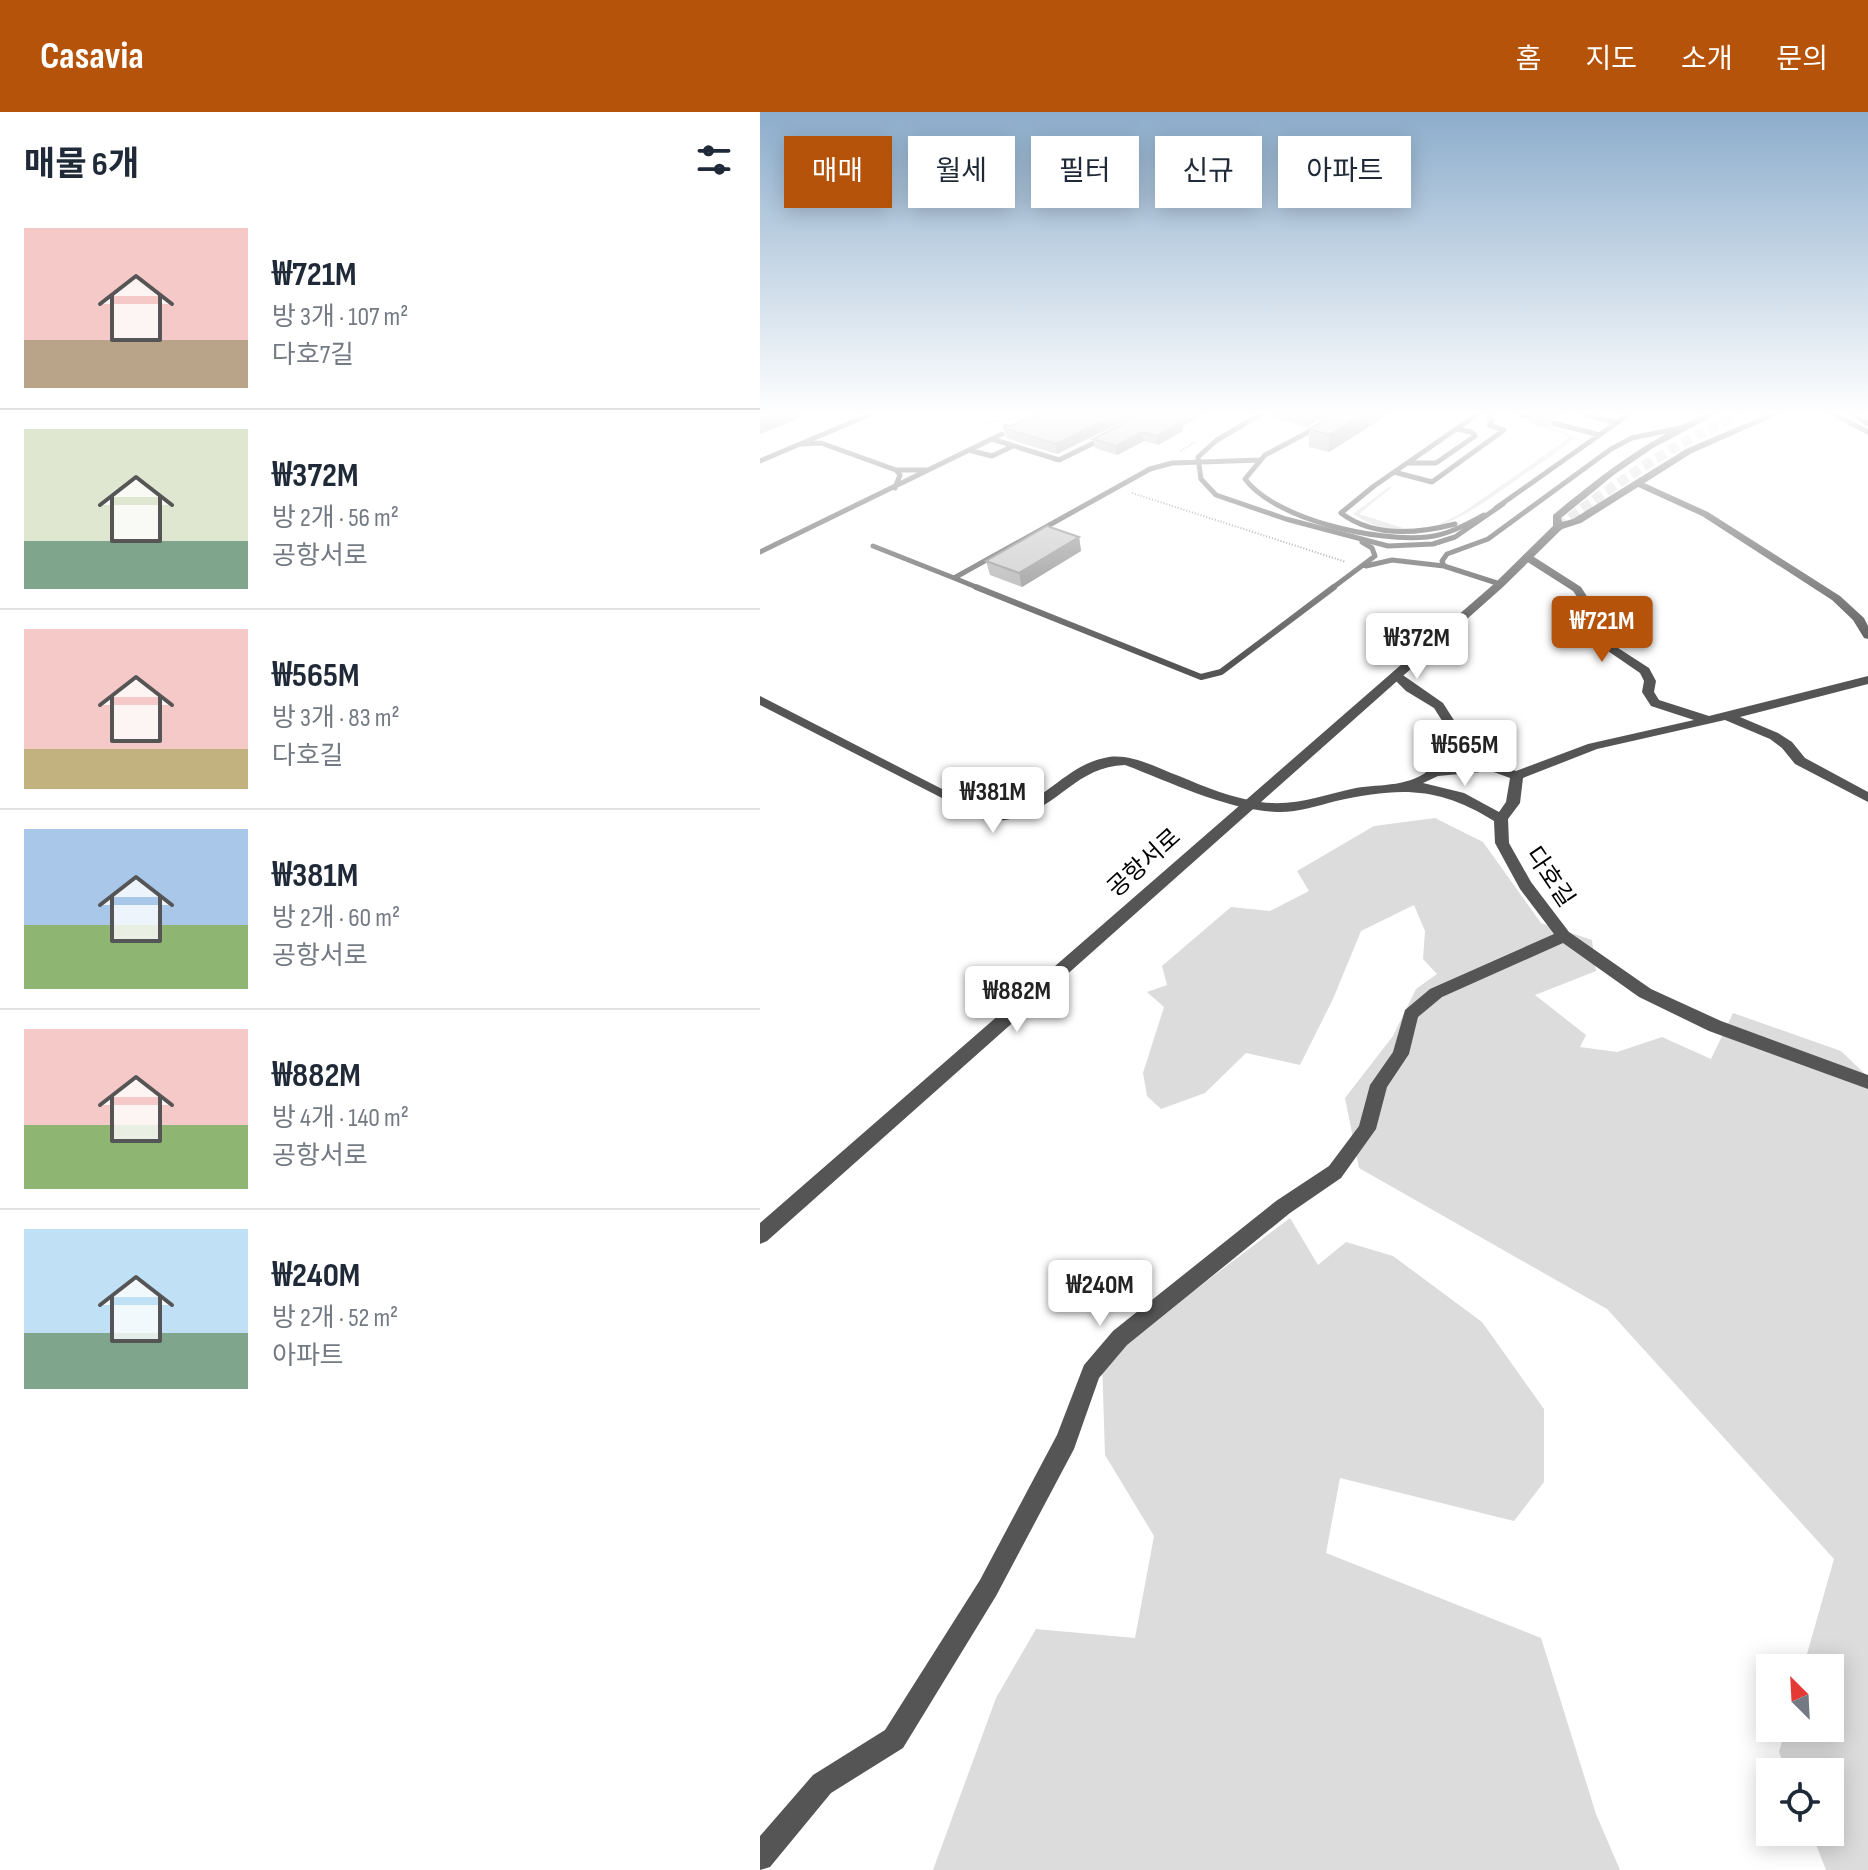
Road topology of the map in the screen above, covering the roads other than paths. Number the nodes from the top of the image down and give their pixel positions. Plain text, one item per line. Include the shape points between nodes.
1 (878, 496) edge
2 (1101, 496) edge
3 (1221, 496) edge
4 (1256, 496) edge
5 (1362, 496) edge
6 (1514, 496) edge
7 (1547, 496) edge
8 (1581, 496) edge
9 (1619, 496) edge
10 (1665, 496) edge
11 (1503, 504) junction
12 (1487, 513) junction
13 (1558, 527) junction
14 (1362, 542) junction
15 (873, 546) dead end
16 (760, 552) edge
17 (1527, 557) junction
18 (1444, 566) junction
19 (1361, 567) junction
20 (954, 578) junction
21 (1500, 584) junction
22 (1868, 636) edge
23 (1397, 675) junction
24 (1868, 680) edge
25 (760, 700) edge
26 (1728, 717) junction
27 (1710, 720) junction
28 (1459, 738) junction
29 (1492, 767) junction
30 (1435, 772) junction
31 (1517, 776) junction
32 (1410, 785) junction
33 (1868, 798) edge
34 (1247, 804) junction
35 (1501, 819) junction
36 (1564, 936) junction
37 (1868, 1082) edge
38 (760, 1235) edge
39 (760, 1857) edge

1 - 16 lane
2 - 20 lane
3 - 14 lane, bridge
4 - 12 lane via 1379,537 1446,533
5 - 12 lane via 1342,515 1407,533
6 - 11 lane
7 - 18 lane via 1488,539 1447,554
8 - 13 street via 1556,517
9 - 13 street
10 - 22 street via 1705,514 1836,598
11 - 12 lane
11 - 14 lane, bridge via 1467,534 1439,543 1394,547
13 - 17 street, 공항서로
14 - 19 lane via 1375,556
15 - 20 lane
17 - 21 street, 공항서로
17 - 27 street via 1577,589 1583,598 1579,627 1645,671 1655,703
18 - 19 lane via 1392,560
18 - 21 lane
19 - 20 lane via 1221,672 1201,677
21 - 23 street, 공항서로
23 - 28 street via 1439,706
23 - 34 street, 공항서로
24 - 26 street
25 - 34 street via 987,817 1011,816 1033,807 1090,765 1108,759
26 - 27 street
26 - 33 street via 1774,736 1800,761
27 - 31 street via 1602,742
28 - 29 street
28 - 30 street
29 - 30 street
29 - 31 street
30 - 32 street
31 - 35 street via 1513,803
32 - 34 street via 1281,808
32 - 35 street via 1476,802
34 - 38 street, 공항서로
35 - 36 street, 다호길 via 1502,843 1525,885
36 - 37 street, 다호길 via 1645,993 1715,1026
36 - 39 street via 1436,993 1411,1014 1401,1054 1379,1085 1367,1129 1335,1172 1283,1207 1120,1338 1091,1372 1066,1441 988,1588 894,1739 822,1784

